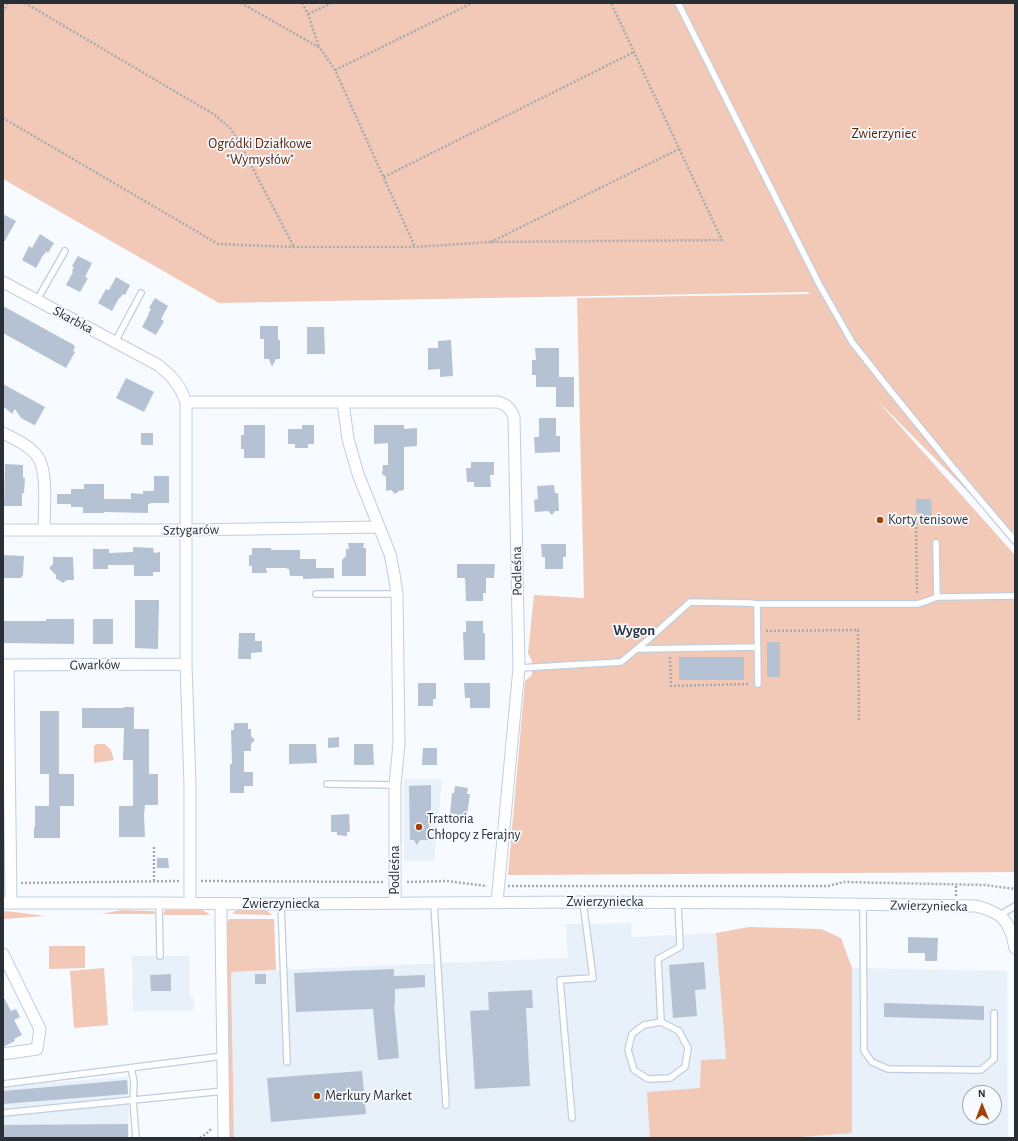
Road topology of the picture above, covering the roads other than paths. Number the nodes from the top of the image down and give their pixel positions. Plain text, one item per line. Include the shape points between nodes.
1 (678, 3) edge
2 (65, 251) dead end
3 (3, 282) edge
4 (142, 293) dead end
5 (37, 300) junction
6 (115, 342) junction
7 (186, 402) junction
8 (343, 402) junction
9 (3, 433) edge
10 (379, 527) junction
11 (3, 530) edge
12 (44, 530) junction
13 (186, 530) junction
14 (1015, 540) edge
15 (936, 543) dead end
16 (316, 594) dead end
17 (397, 594) junction
18 (937, 596) junction
19 (1015, 596) edge
20 (757, 604) junction
21 (757, 647) junction
22 (638, 649) junction
23 (186, 664) junction
24 (6, 665) edge
25 (519, 668) junction
26 (758, 684) road end
27 (327, 784) dead end
28 (395, 785) junction
29 (497, 902) junction
30 (583, 902) junction
31 (7, 903) edge
32 (159, 903) junction
33 (394, 903) junction
34 (434, 903) junction
35 (678, 903) junction
36 (190, 904) junction
37 (221, 904) junction
38 (281, 904) junction
39 (863, 905) junction
40 (1015, 906) edge
41 (1000, 915) junction
42 (1015, 948) edge
43 (3, 954) edge
44 (160, 956) dead end
45 (994, 1013) dead end
46 (661, 1022) junction
47 (3, 1054) edge
48 (223, 1056) junction
49 (287, 1062) dead end
50 (131, 1068) junction
51 (3, 1084) edge
52 (224, 1091) junction
53 (133, 1100) junction
54 (446, 1105) dead end
55 (3, 1113) edge
56 (572, 1118) dead end
57 (136, 1138) edge
58 (224, 1138) edge

1 - 14 lane via 819,284 852,342
2 - 5 lane
3 - 5 street, Skarbka
4 - 6 lane
5 - 6 street, Skarbka
6 - 7 street, Skarbka via 158,365 170,375 181,389
7 - 8 street
7 - 13 street
8 - 10 street, Podleśna via 348,439 356,467
8 - 25 street, Podleśna via 498,402 511,410 514,417
9 - 12 street via 31,450 43,466
10 - 13 street, Sztygarów
10 - 17 street, Podleśna via 390,554
11 - 12 street, Sztygarów
12 - 13 street, Sztygarów
13 - 23 street
15 - 18 lane
16 - 17 lane
17 - 28 street, Podleśna via 399,744
18 - 19 lane
18 - 20 lane via 917,604
20 - 21 lane
20 - 22 lane via 690,602
21 - 22 lane
21 - 26 lane
22 - 25 lane via 621,662
23 - 24 street, Gwarków
23 - 36 street
24 - 31 street
25 - 29 street, Podleśna
27 - 28 lane
28 - 33 street, Podleśna
29 - 30 street, Zwierzyniecka
29 - 34 street, Zwierzyniecka
30 - 35 street, Zwierzyniecka
30 - 56 lane via 593,978 560,980
31 - 32 street, Zwierzyniecka
32 - 36 street, Zwierzyniecka
32 - 44 lane
33 - 34 street, Zwierzyniecka
33 - 38 street, Zwierzyniecka
34 - 54 lane
35 - 39 street, Zwierzyniecka
35 - 46 lane via 680,946 658,959
36 - 37 street, Zwierzyniecka
37 - 38 street, Zwierzyniecka
37 - 48 street
38 - 49 lane
39 - 41 street, Zwierzyniecka via 976,906
39 - 45 lane via 864,1051 872,1062 888,1069 982,1070 994,1059
40 - 41 lane
41 - 42 street via 1010,929
43 - 47 street via 40,1029 37,1049
46 - 46 lane via 644,1025 632,1034 628,1050 634,1070 648,1079 670,1078 685,1067 688,1048 679,1031
48 - 50 lane
48 - 52 street
50 - 51 lane
50 - 53 lane via 134,1082
52 - 53 lane
52 - 58 street
53 - 55 lane
53 - 57 lane

